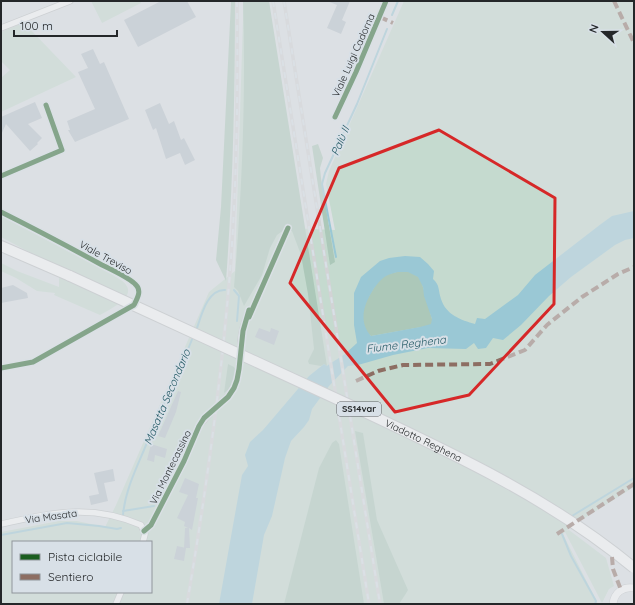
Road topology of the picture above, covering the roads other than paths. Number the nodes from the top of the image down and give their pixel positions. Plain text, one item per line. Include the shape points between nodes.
1 (70, 1) edge
2 (386, 1) edge
3 (1, 28) edge
4 (46, 105) dead end
5 (335, 117) dead end
6 (1, 176) edge
7 (1, 212) edge
8 (1, 239) edge
9 (1, 246) edge
10 (1, 253) edge
11 (55, 270) junction
12 (249, 310) dead end
13 (1, 368) edge
14 (222, 402) tunnel mouth
15 (212, 411) tunnel mouth
16 (1, 524) edge
17 (144, 530) junction
18 (143, 541) edge
19 (634, 568) edge
20 (634, 588) edge
21 (121, 593) edge
22 (116, 604) edge
23 (612, 604) edge

1 - 3 street
2 - 5 street, Viale Luigi Cadorna
4 - 6 street via 62,150
7 - 13 street, Viale Treviso via 110,269 137,286 139,292 134,305 33,362
8 - 11 highway
9 - 11 highway, SS14var
10 - 11 highway via 28,264
11 - 19 highway, Viadotto Reghena / SS14var, bridge via 455,455 541,503
12 - 14 street via 242,338 238,380
15 - 17 street, Via Montecassino via 200,426 151,525
16 - 17 street, Via Masata via 68,512 92,512 141,525
17 - 18 street
20 - 23 street via 621,590 614,597
21 - 22 street

